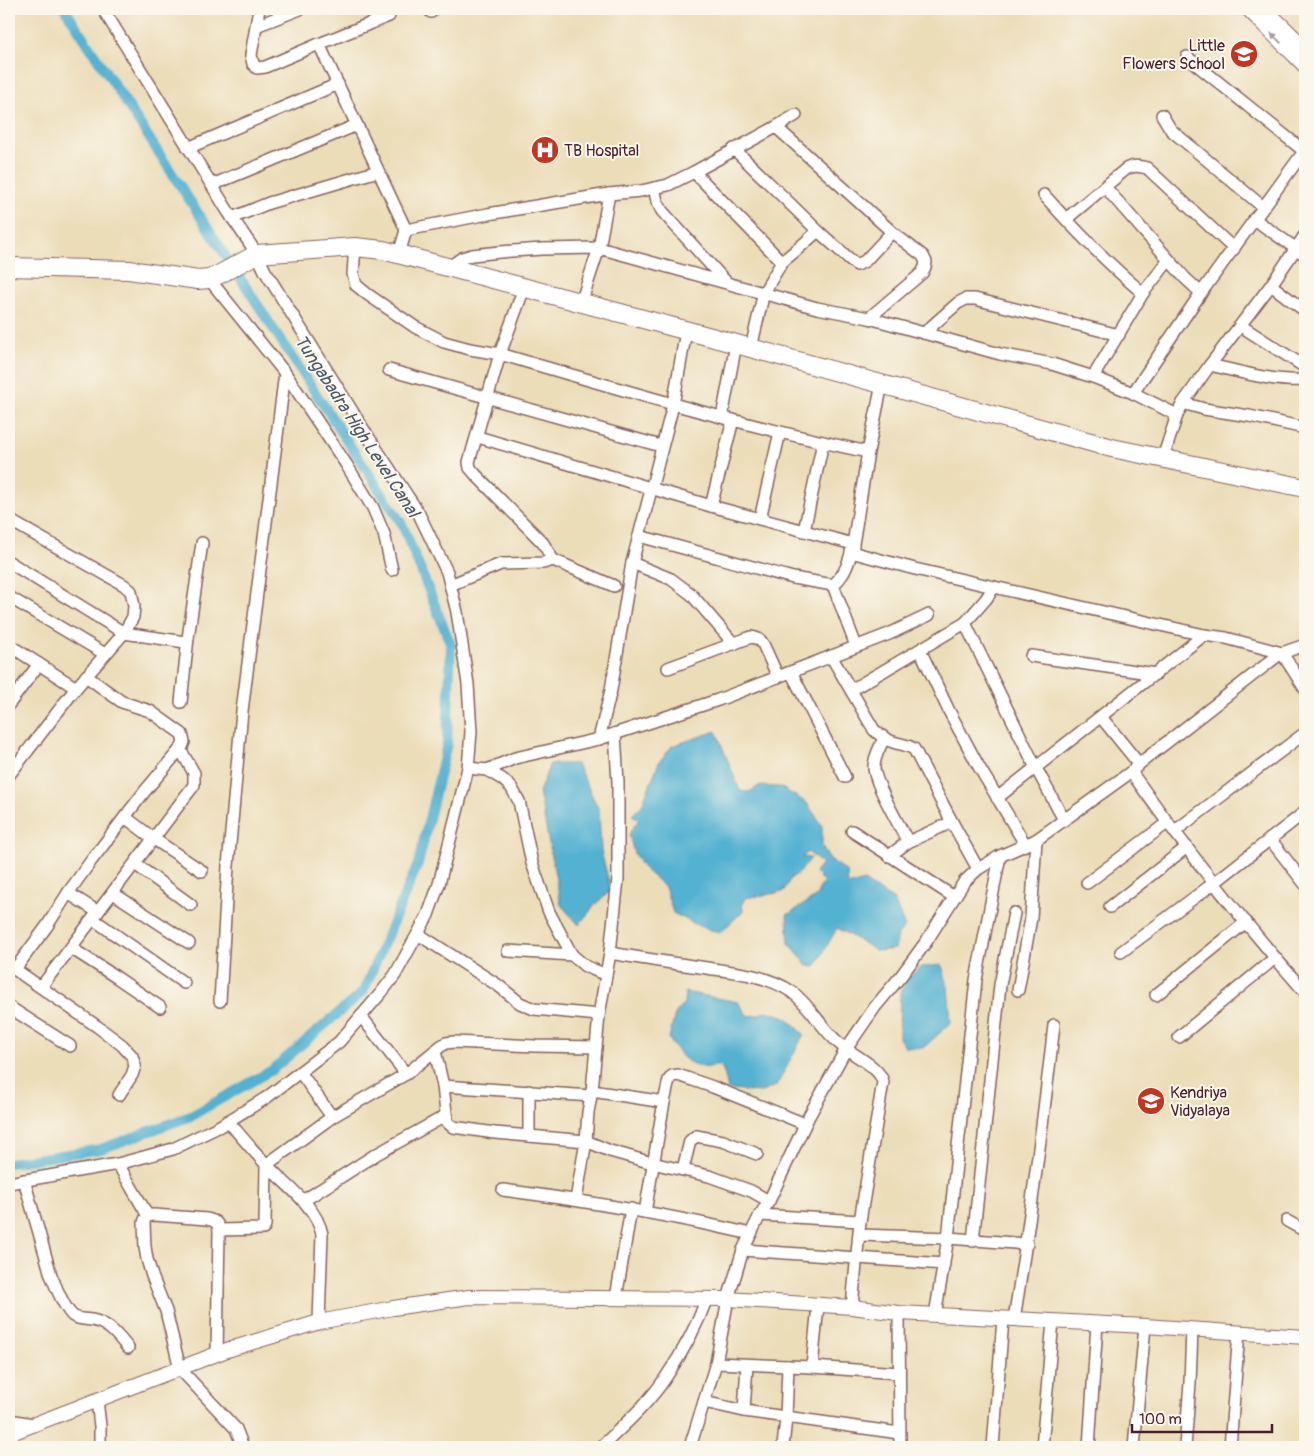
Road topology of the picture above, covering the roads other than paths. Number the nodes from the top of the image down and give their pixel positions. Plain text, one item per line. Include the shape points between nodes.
1 (103, 9) edge
2 (259, 9) edge
3 (300, 9) edge
4 (1248, 9) edge
5 (1265, 9) edge
6 (390, 16) dead end
7 (256, 26) junction
8 (319, 44) junction
9 (1305, 48) edge
10 (1188, 57) dead end
11 (1305, 66) edge
12 (338, 84) junction
13 (796, 115) dead end
14 (1162, 115) dead end
15 (357, 125) junction
16 (776, 127) junction
17 (188, 148) junction
18 (734, 149) junction
19 (1305, 150) edge
20 (378, 171) junction
21 (694, 172) junction
22 (212, 185) junction
23 (1105, 187) junction
24 (654, 188) junction
25 (609, 194) junction
26 (1044, 195) dead end
27 (1264, 207) junction
28 (232, 218) junction
29 (1066, 219) junction
30 (1254, 219) junction
31 (406, 230) junction
32 (818, 230) junction
33 (892, 232) junction
34 (1305, 235) edge
35 (355, 247) junction
36 (599, 248) junction
37 (1234, 249) junction
38 (1300, 252) edge
39 (399, 254) junction
40 (254, 255) junction
41 (1169, 260) junction
42 (782, 262) junction
43 (9, 267) edge
44 (448, 267) junction
45 (214, 276) junction
46 (726, 282) junction
47 (1271, 285) junction
48 (524, 288) junction
49 (764, 292) junction
50 (1143, 293) junction
51 (1201, 293) junction
52 (581, 302) junction
53 (1305, 311) edge
54 (869, 318) junction
55 (1241, 326) junction
56 (686, 330) junction
57 (924, 333) junction
58 (1118, 335) junction
59 (743, 346) junction
60 (500, 354) junction
61 (1210, 365) junction
62 (1305, 367) edge
63 (390, 370) dead end
64 (285, 373) junction
65 (1093, 377) junction
66 (1305, 380) edge
67 (882, 384) junction
68 (1133, 393) junction
69 (488, 398) junction
70 (1183, 403) junction
71 (673, 405) junction
72 (1177, 415) junction
73 (728, 418) junction
74 (1305, 428) edge
75 (780, 432) junction
76 (478, 436) junction
77 (823, 442) junction
78 (662, 446) junction
79 (868, 452) junction
80 (1163, 458) junction
81 (652, 487) junction
82 (1305, 488) edge
83 (711, 506) junction
84 (9, 520) edge
85 (760, 520) junction
86 (804, 531) junction
87 (639, 536) junction
88 (202, 543) dead end
89 (852, 548) junction
90 (553, 560) junction
91 (9, 562) edge
92 (632, 562) junction
93 (392, 570) dead end
94 (450, 585) junction
95 (834, 585) junction
96 (614, 586) dead end
97 (994, 587) junction
98 (9, 596) edge
99 (929, 615) dead end
100 (965, 623) junction
101 (124, 633) junction
102 (1204, 635) junction
103 (188, 638) junction
104 (734, 644) junction
105 (9, 645) edge
106 (1305, 645) edge
107 (856, 646) junction
108 (920, 650) junction
109 (1282, 653) junction
110 (105, 654) junction
111 (831, 656) junction
112 (1031, 656) dead end
113 (39, 664) junction
114 (668, 668) dead end
115 (791, 672) junction
116 (1156, 674) junction
117 (86, 676) junction
118 (778, 677) junction
119 (76, 688) junction
120 (1305, 689) edge
121 (851, 690) junction
122 (181, 702) dead end
123 (9, 704) edge
124 (1101, 717) junction
125 (1305, 733) edge
126 (615, 734) junction
127 (599, 738) junction
128 (884, 738) junction
129 (180, 749) junction
130 (468, 768) junction
131 (1036, 768) junction
132 (1135, 768) junction
133 (487, 770) junction
134 (9, 775) edge
135 (846, 777) dead end
136 (998, 798) junction
137 (1305, 812) edge
138 (125, 817) junction
139 (1064, 820) junction
140 (952, 822) junction
141 (1171, 827) junction
142 (852, 831) dead end
143 (154, 839) junction
144 (1270, 839) junction
145 (908, 842) junction
146 (1031, 842) junction
147 (1187, 847) junction
148 (889, 856) junction
149 (1000, 856) junction
150 (135, 864) junction
151 (978, 869) junction
152 (202, 871) dead end
153 (1087, 883) dead end
154 (1214, 883) junction
155 (1305, 884) edge
156 (68, 893) junction
157 (113, 893) junction
158 (954, 897) junction
159 (191, 905) dead end
160 (1110, 907) dead end
161 (1014, 913) dead end
162 (95, 916) junction
163 (1246, 922) junction
164 (418, 934) junction
165 (189, 943) dead end
166 (71, 948) junction
167 (508, 951) dead end
168 (1121, 952) dead end
169 (610, 953) junction
170 (572, 955) junction
171 (1276, 958) junction
172 (12, 967) edge
173 (606, 975) junction
174 (184, 983) dead end
175 (41, 988) junction
176 (1018, 990) dead end
177 (1305, 992) edge
178 (1156, 995) dead end
179 (220, 1001) dead end
180 (9, 1007) edge
181 (160, 1007) dead end
182 (599, 1015) junction
183 (361, 1016) junction
184 (1054, 1025) dead end
185 (1179, 1037) dead end
186 (70, 1046) dead end
187 (596, 1047) junction
188 (846, 1049) junction
189 (435, 1051) junction
190 (300, 1072) junction
191 (406, 1074) junction
192 (443, 1086) junction
193 (529, 1091) junction
194 (592, 1093) junction
195 (119, 1095) dead end
196 (664, 1102) junction
197 (447, 1115) junction
198 (332, 1117) junction
199 (228, 1121) junction
200 (805, 1124) junction
201 (529, 1136) junction
202 (586, 1141) junction
203 (757, 1154) dead end
204 (652, 1163) junction
205 (118, 1164) junction
206 (266, 1165) junction
207 (683, 1169) junction
208 (24, 1180) junction
209 (9, 1183) edge
210 (503, 1190) dead end
211 (576, 1200) junction
212 (304, 1201) junction
213 (769, 1201) junction
214 (630, 1209) junction
215 (645, 1212) junction
216 (760, 1215) junction
217 (148, 1216) junction
218 (860, 1221) junction
219 (1287, 1221) dead end
220 (219, 1230) junction
221 (1305, 1231) edge
222 (750, 1234) junction
223 (860, 1235) junction
224 (948, 1238) junction
225 (974, 1241) junction
226 (1027, 1244) junction
227 (743, 1250) junction
228 (857, 1259) junction
229 (944, 1264) junction
230 (616, 1298) junction
231 (706, 1298) junction
232 (728, 1298) junction
233 (818, 1305) junction
234 (852, 1307) junction
235 (899, 1314) junction
236 (935, 1315) junction
237 (1009, 1319) junction
238 (1052, 1321) junction
239 (319, 1322) junction
240 (1097, 1324) junction
241 (1145, 1326) junction
242 (1192, 1329) junction
243 (1240, 1332) junction
244 (1305, 1337) edge
245 (128, 1348) dead end
246 (217, 1354) junction
247 (716, 1363) junction
248 (747, 1365) junction
249 (788, 1366) junction
250 (812, 1368) junction
251 (180, 1369) junction
252 (899, 1373) junction
253 (97, 1400) junction
254 (704, 1402) junction
255 (744, 1412) junction
256 (786, 1418) junction
257 (9, 1420) edge
258 (33, 1424) junction
259 (9, 1434) edge
260 (899, 1434) junction
261 (100, 1447) edge
262 (243, 1447) edge
263 (602, 1447) edge
264 (692, 1447) edge
265 (783, 1447) edge
266 (900, 1447) edge
267 (993, 1447) edge
268 (1042, 1447) edge
269 (1089, 1447) edge
270 (1134, 1447) edge
271 (1185, 1447) edge
272 (1230, 1447) edge

1 - 17 street
2 - 7 street
3 - 7 street
11 -> 4 street
5 - 9 street
6 - 8 street
7 - 8 street via 251,55 253,64 258,68 265,68
8 - 12 street
10 - 19 street
12 - 15 street
12 - 17 street
13 - 16 street
14 - 27 street via 1172,130
15 - 20 street
15 - 22 street
16 - 18 street
16 - 33 street
17 - 22 street
18 - 21 street
18 - 32 street
19 - 27 street
20 - 28 street via 269,203
20 - 31 street
21 - 24 street
21 - 42 street
22 - 28 street
23 - 29 street
23 - 37 street via 1131,166 1147,168
23 - 41 street
24 - 25 street
24 - 46 street via 662,211
25 - 31 street
25 - 36 street
26 - 29 street
27 - 30 street
28 - 40 street
29 - 50 street via 1114,269
30 - 37 street
30 - 38 street
31 - 39 street
32 - 33 street via 857,265
32 - 42 street
33 - 54 street via 923,256 925,267
34 - 38 street
35 - 39 main road
35 - 40 main road
35 - 60 street via 353,274 356,284 367,294 444,342
36 - 44 street via 500,252 462,258
36 - 46 street
36 - 52 street
37 - 51 street
38 - 47 street
39 - 44 main road
40 - 45 main road
40 - 94 street via 418,512
41 - 50 street
41 - 51 street
42 - 49 street
43 - 45 main road via 129,270 190,280
44 - 48 main road
45 - 64 street
46 - 49 street
47 - 53 street
47 - 55 street
48 - 52 main road
48 - 60 street
49 - 54 street via 817,308
49 - 59 street
50 - 58 street
51 - 68 street
52 - 56 main road
54 - 57 street
55 - 61 street
55 - 62 street
56 - 59 main road
56 - 71 street
57 - 58 street via 958,303 975,299
57 - 65 street
58 - 65 street
59 - 67 main road
59 - 73 street
60 - 69 street
60 - 71 street
61 - 66 street via 1268,378
61 - 70 street
63 - 69 street
64 - 93 street via 373,508 384,534
64 - 179 street via 242,712
65 - 68 street
67 - 79 street
67 - 80 main road via 1112,448
68 - 72 street
69 - 76 street
69 - 78 street
70 - 72 street
70 - 74 street
71 - 73 street
71 - 78 street
72 - 80 street
73 - 75 street
73 - 83 street
75 - 77 street
75 - 85 street
76 - 81 street
76 - 90 street via 470,468 543,543
77 - 79 street
77 - 86 street
78 - 81 street
79 - 89 street
80 - 82 main road
81 - 83 street
81 - 87 street
83 - 85 street
84 - 101 street via 124,585 131,592 134,606 133,617
85 - 86 street
86 - 89 street
87 - 92 street
87 - 95 street via 793,578
88 - 103 street
89 - 95 street via 846,571
89 - 97 street
90 - 94 street via 500,564
90 - 96 street
91 - 101 street
92 - 104 street via 671,579 691,594
92 - 127 street via 611,690
94 - 130 street via 468,684 471,732
95 - 107 street
97 - 100 street
97 - 102 street
98 - 110 street
99 - 107 street
100 - 108 street
100 - 131 street
101 - 103 street via 185,642
101 - 110 street
102 - 109 street
102 - 116 street
103 - 122 street
104 - 114 street
104 - 118 street via 751,637 760,640
105 - 113 street
106 - 109 street
107 - 111 street
108 - 121 street
108 - 136 street via 948,711
109 - 120 street
109 - 132 street
110 - 117 street
111 - 115 street
111 - 121 street
112 - 116 street
113 - 119 street
113 - 123 street
115 - 118 street
115 - 135 street
116 - 124 street
117 - 119 street
117 - 129 street via 122,702 150,711 179,732 184,738
118 - 126 street
119 - 134 street
121 - 128 street via 874,730
124 - 131 street
124 - 132 street
125 - 141 street
126 - 127 street
126 - 169 street via 618,879
127 - 133 street via 515,758
128 - 140 street via 914,749
128 - 145 street via 875,757 874,769 878,784
129 - 138 street
129 - 143 street via 194,773 194,785
130 - 133 street
130 - 164 street via 439,884
131 - 136 street
131 - 139 street
132 - 139 street
132 - 141 street
133 - 170 street via 511,787 519,801 535,872 549,912
136 - 146 street
137 - 144 street
138 - 143 street
138 - 156 street
139 - 146 street
140 - 145 street
140 - 151 street
141 - 147 street
141 - 153 street
142 - 148 street
143 - 150 street
143 - 152 street
144 - 154 street
144 - 155 street
145 - 148 street
146 - 149 street
146 - 176 street via 1031,918
147 - 154 street
147 - 160 street
148 - 158 street
149 - 151 street
149 - 224 street via 976,980
150 - 157 street
150 - 159 street
151 - 158 street
154 - 163 street
154 - 168 street
156 - 162 street
156 - 172 street via 47,926
157 - 162 street
157 - 165 street
158 - 188 street via 926,942
161 - 225 street via 1000,986
162 - 166 street
162 - 174 street
163 - 171 street
163 - 178 street
164 - 182 street via 526,1007
164 - 183 street via 395,975
166 - 175 street
166 - 181 street
167 - 170 street
169 - 173 street
169 - 188 street via 745,974 777,983 807,1005 830,1037
170 - 173 street via 585,966
171 - 177 street
171 - 185 street
172 - 175 street
173 - 182 street
175 - 195 street via 122,1045 132,1056 135,1066 132,1075
180 - 186 street
182 - 187 street
183 - 190 street via 339,1042
183 - 191 street
184 - 226 street
187 - 189 street via 454,1042 446,1043
187 - 194 street
188 - 200 street
188 - 218 street via 879,1072 883,1082
189 - 191 street
189 - 192 street
190 - 198 street
190 - 199 street
191 - 198 street
192 - 193 street
192 - 197 street
193 - 194 street
193 - 201 street
194 - 196 street
194 - 202 street
196 - 200 street via 669,1080 678,1075
196 - 204 street
197 - 201 street via 453,1127
197 - 212 street via 375,1155
198 - 206 street
199 - 205 street via 173,1148
199 - 206 street
200 - 213 street
201 - 202 street
202 - 204 street
202 - 211 street
203 - 207 street via 723,1141 696,1136 690,1141
204 - 207 street
204 - 215 street
205 - 208 street
205 - 217 street
206 - 212 street
206 - 220 street via 263,1229
207 - 213 street via 751,1191
208 - 209 street
208 - 245 street via 51,1275 71,1314 112,1329
210 - 211 street
211 - 214 street
212 - 239 street via 320,1223 322,1234
213 - 216 street
214 - 215 street
214 - 230 street
215 - 222 street
216 - 218 street
216 - 222 street
217 - 220 street via 214,1220
217 - 251 street via 144,1220 147,1259 166,1311
218 - 223 street
219 - 221 street
220 - 246 street
222 - 227 street
223 - 224 street
223 - 228 street
224 - 225 street
224 - 229 street
225 - 226 street
226 - 237 street
227 - 228 street
227 - 232 street
228 - 229 street
228 - 234 street
229 - 236 street
230 - 231 street
230 - 239 street via 469,1297
231 - 232 street
231 - 263 street via 698,1322 666,1377
232 - 233 street
232 - 247 street
233 - 234 street
233 - 250 street
234 - 235 street
235 - 236 street
235 - 252 street
236 - 237 street
237 - 238 street
237 - 267 street
238 - 240 street
238 - 268 street
239 - 246 street
240 - 241 street
240 - 269 street
241 - 242 street
241 - 270 street
242 - 243 street
242 - 271 street
243 - 244 street
243 - 272 street
246 - 251 street
247 - 248 street
247 - 254 street
248 - 249 street
248 - 255 street
249 - 250 street
249 - 256 street
250 - 252 street
251 - 253 street
251 - 262 street via 236,1429
252 - 260 street
253 - 258 street
253 - 261 street
254 - 255 street
254 - 264 street
255 - 256 street
256 - 260 street
256 - 265 street
257 - 258 street
258 - 259 street
260 - 266 street

